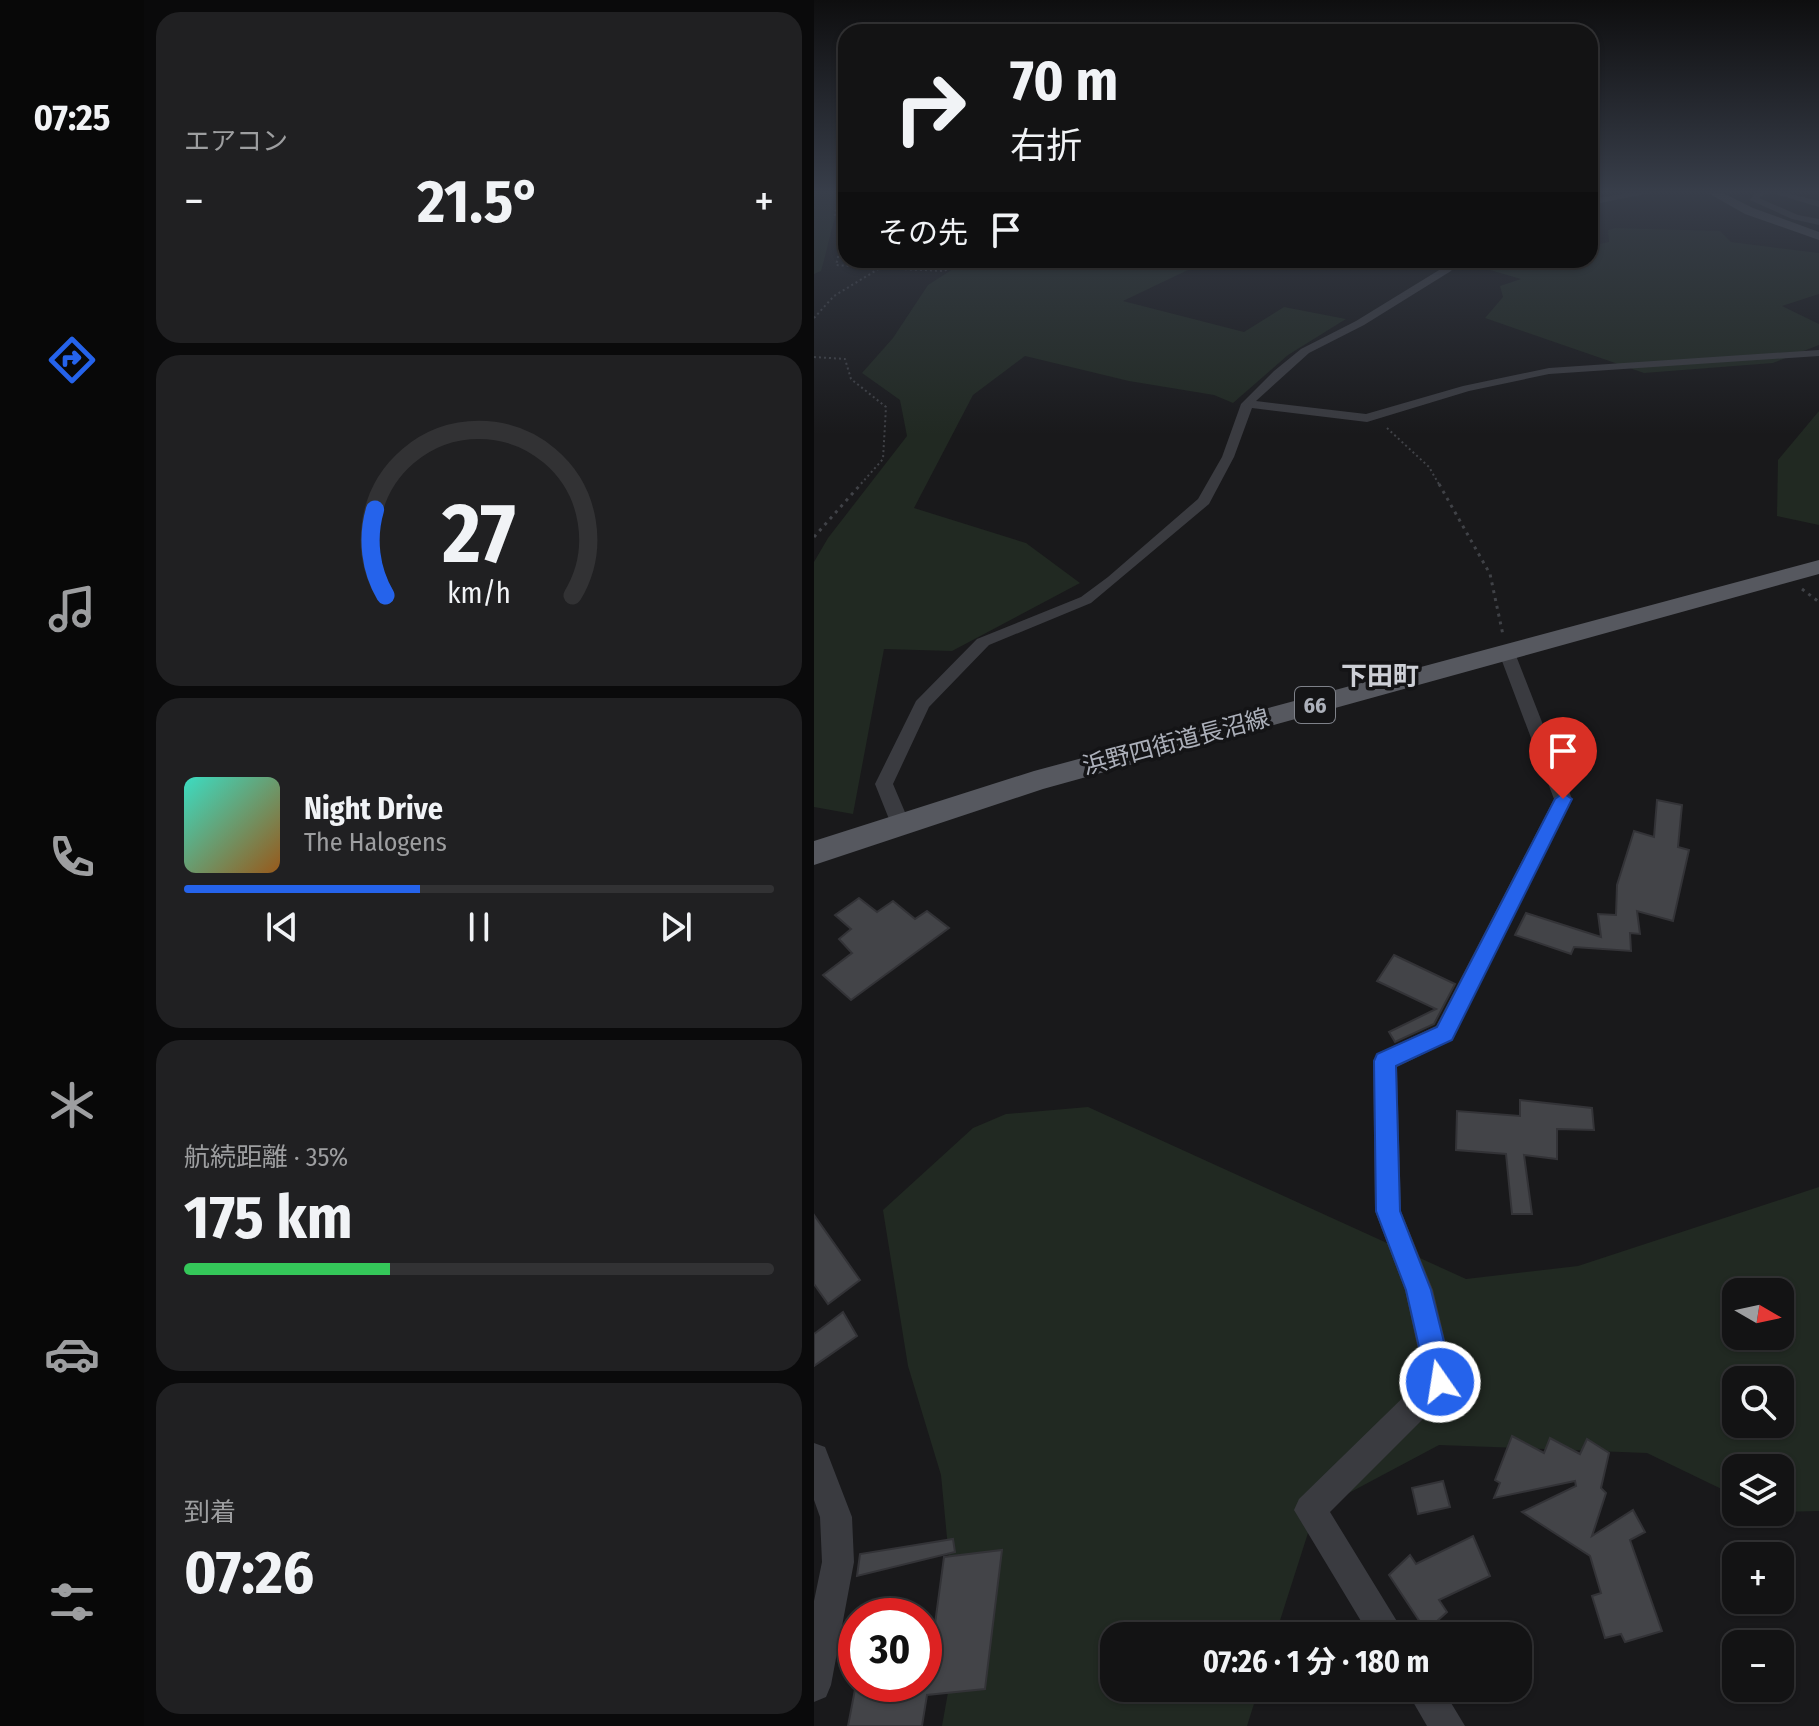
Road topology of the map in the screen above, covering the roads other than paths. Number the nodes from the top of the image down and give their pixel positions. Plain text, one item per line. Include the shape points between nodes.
1 (1441, 274) edge
2 (1819, 353) edge
3 (1247, 404) junction
4 (1819, 567) edge
5 (1507, 653) junction
6 (900, 824) junction
7 (814, 853) edge
8 (814, 1458) edge
9 (1380, 1622) edge
10 (814, 1685) edge
11 (1431, 1702) edge
12 (1447, 1726) edge

1 - 3 street via 1305,351
2 - 3 street via 1549,371 1467,388 1367,418
3 - 6 street via 1228,457 1204,501 1086,600 983,642 922,705 884,784
4 - 5 main road, 浜野四街道長沼線 / 66
5 - 6 main road, 浜野四街道長沼線 / 66 via 1034,781
5 - 9 street via 1563,799 1444,1033 1385,1061 1388,1211 1419,1290 1440,1382 1310,1510
6 - 7 main road, 浜野四街道長沼線 / 66
8 - 10 street via 836,1517 838,1562
11 - 12 street

